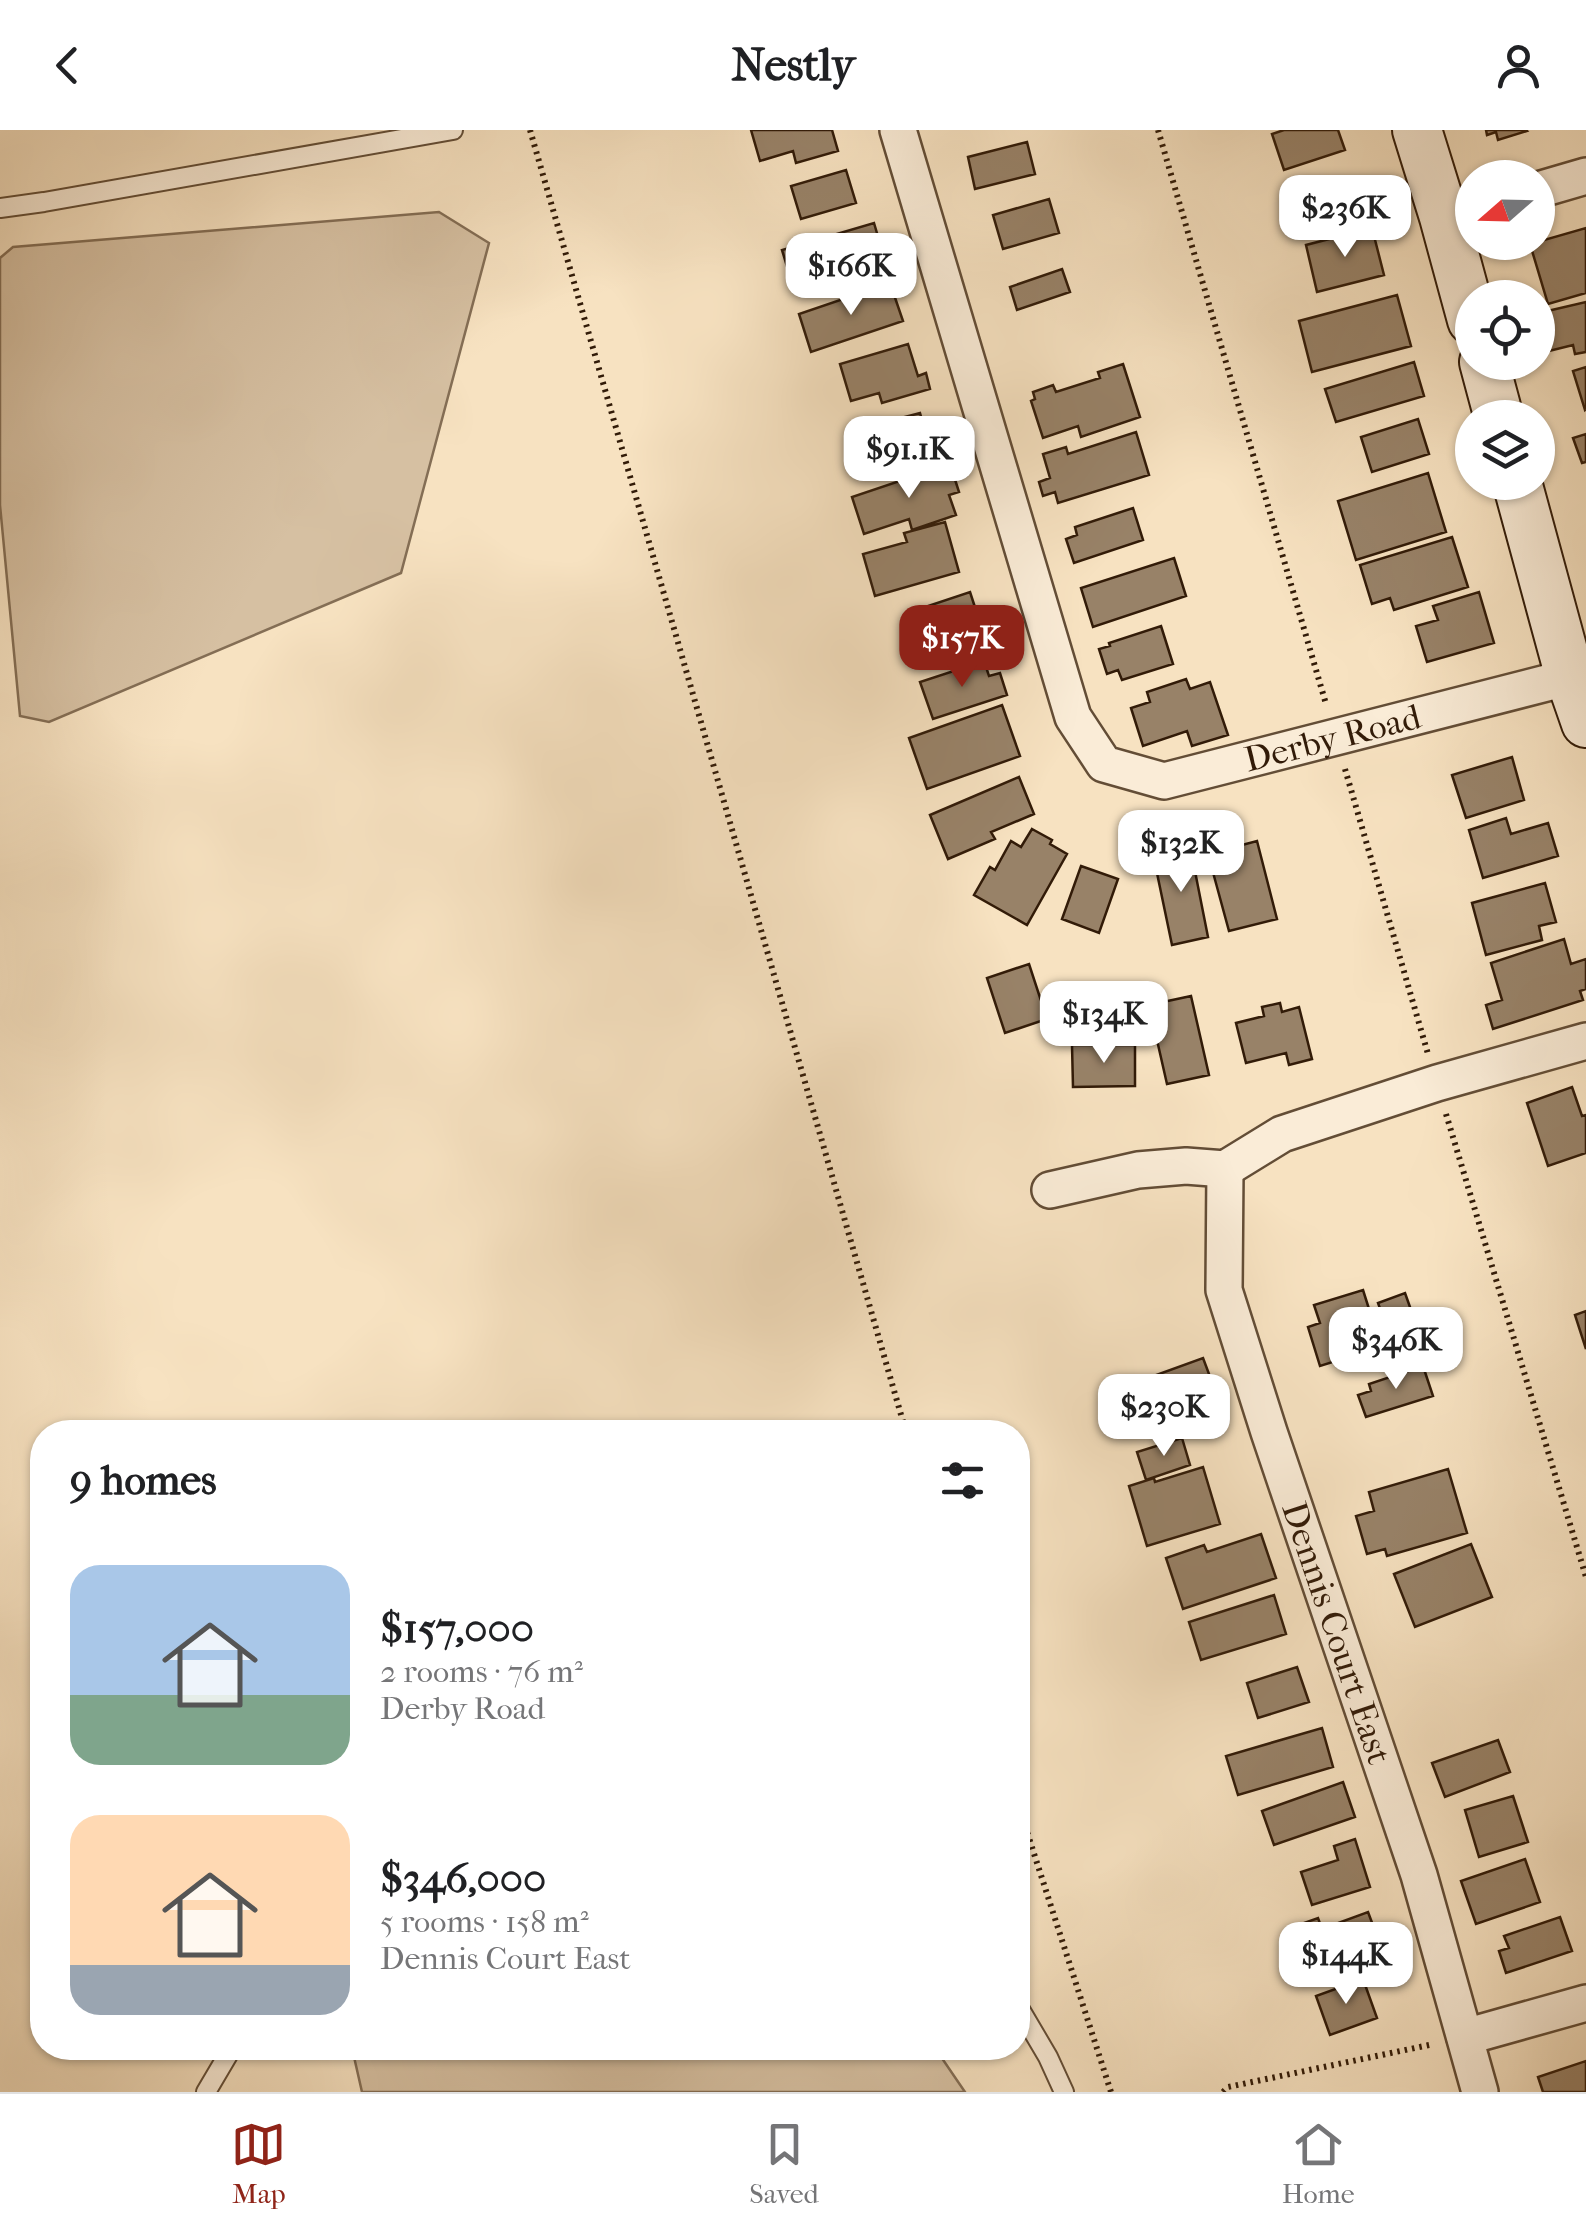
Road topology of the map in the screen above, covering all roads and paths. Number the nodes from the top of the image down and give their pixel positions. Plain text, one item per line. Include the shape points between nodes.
1 (453, 130) edge
2 (530, 130) edge
3 (898, 130) edge
4 (1158, 130) edge
5 (1416, 130) edge
6 (1586, 176) edge
7 (1555, 185) edge
8 (1455, 207) edge
9 (0, 208) edge
10 (1522, 500) edge
11 (1570, 677) junction
12 (1586, 724) edge
13 (1336, 738) junction
14 (1586, 1040) edge
15 (1437, 1084) junction
16 (1224, 1169) junction
17 (1050, 1190) dead end
18 (903, 1420) edge
19 (1586, 1577) edge
20 (1030, 1841) edge
21 (1586, 2003) edge
22 (1030, 2026) edge
23 (1465, 2037) junction
24 (225, 2060) edge
25 (206, 2092) edge
26 (1064, 2092) edge
27 (1111, 2092) edge
28 (1223, 2092) edge
29 (1480, 2092) edge

1 - 9 lane
2 - 18 path
3 - 13 street, Derby Road via 1073,717 1104,764 1164,781
4 - 13 path
5 - 8 street
6 - 7 street
10 - 11 street
11 - 12 street
11 - 13 street, Derby Road
13 - 15 path
14 - 15 street
15 - 16 street via 1282,1134
15 - 19 path
16 - 17 street via 1138,1170
16 - 23 street, Dennis Court East via 1224,1290 1418,1875
20 - 27 path
21 - 23 street
22 - 26 lane
23 - 28 path
23 - 29 street, Dennis Court East
24 - 25 lane

